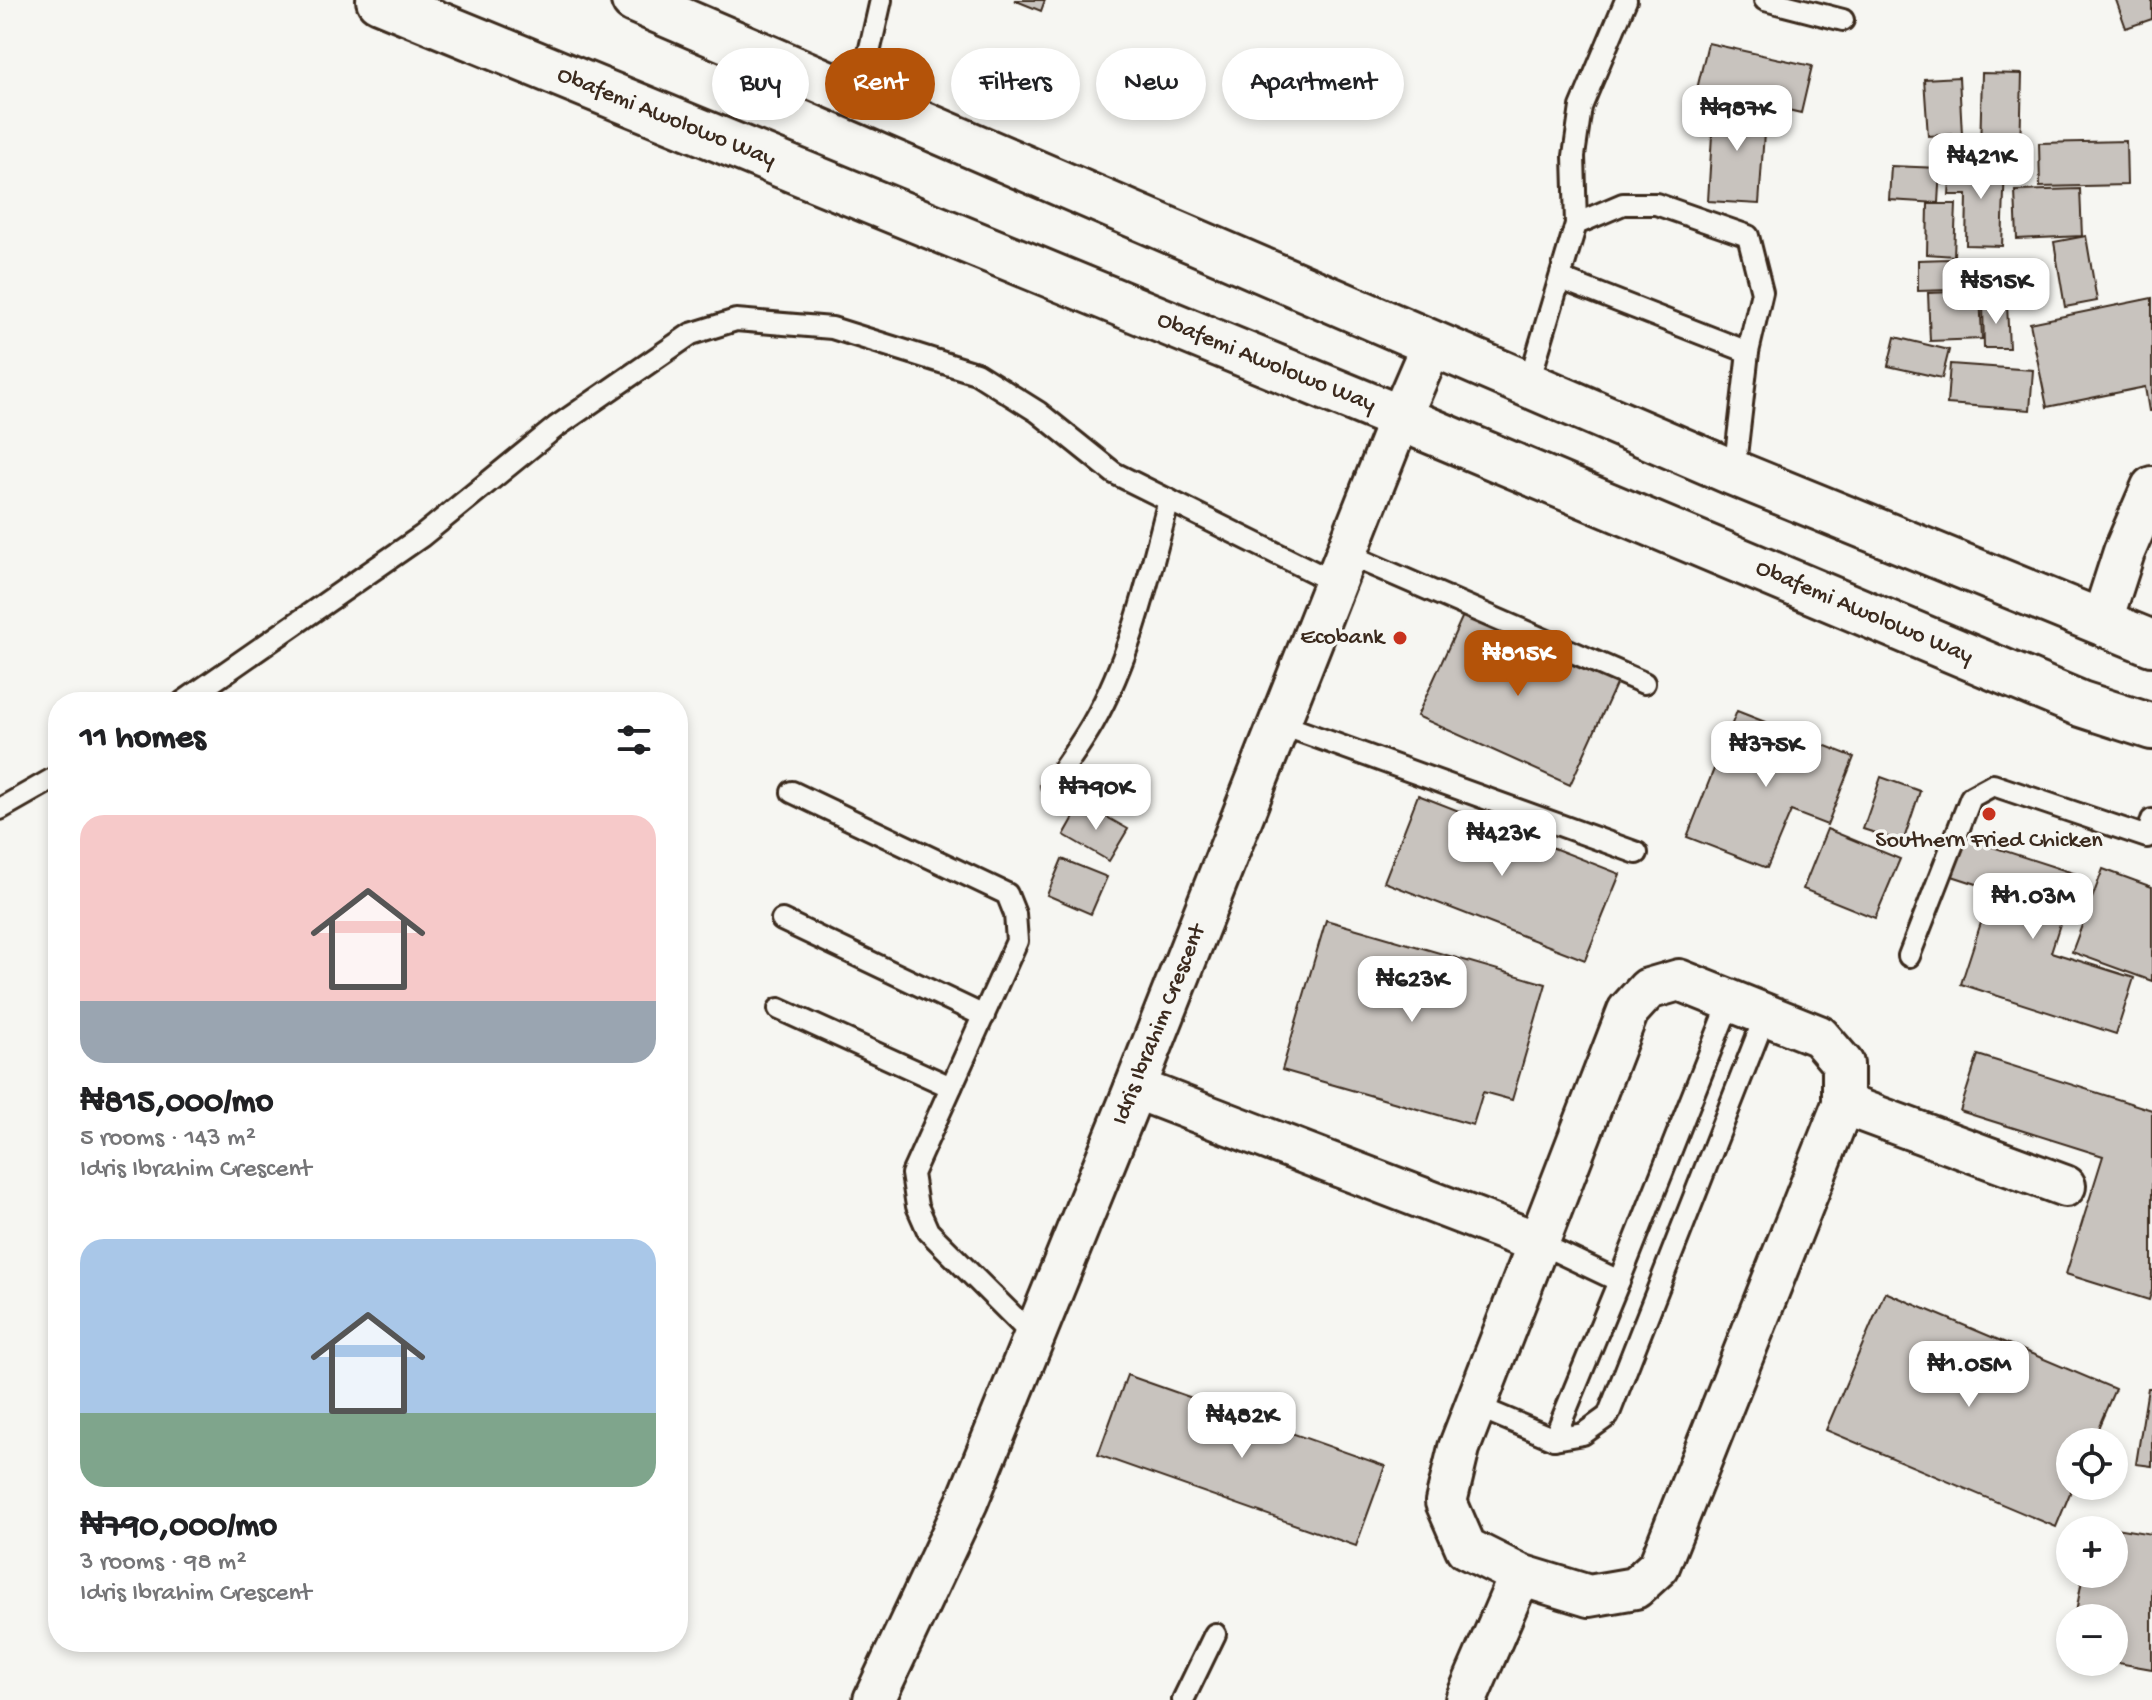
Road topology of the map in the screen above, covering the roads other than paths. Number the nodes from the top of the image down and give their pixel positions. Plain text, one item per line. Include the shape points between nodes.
1 (379, 0) edge
2 (634, 0) edge
3 (881, 0) edge
4 (1626, 0) edge
5 (1765, 0) edge
6 (1843, 20) dead end
7 (870, 48) edge
8 (825, 82) edge
9 (912, 120) edge
10 (1576, 224) junction
11 (1561, 279) junction
12 (1432, 344) junction
13 (1748, 352) junction
14 (1528, 385) junction
15 (1400, 418) junction
16 (1734, 473) junction
17 (2152, 487) edge
18 (1169, 500) junction
19 (2138, 552) edge
20 (1341, 569) junction
21 (2102, 620) junction
22 (2152, 643) edge
23 (1644, 683) dead end
24 (197, 692) edge
25 (1280, 724) junction
26 (2152, 727) edge
27 (48, 782) edge
28 (1052, 785) dead end
29 (792, 792) dead end
30 (0, 809) edge
31 (2150, 832) edge
32 (1637, 853) dead end
33 (782, 920) dead end
34 (1909, 956) dead end
35 (1749, 1007) junction
36 (779, 1009) dead end
37 (984, 1016) junction
38 (951, 1087) junction
39 (1135, 1088) junction
40 (1843, 1104) junction
41 (2065, 1186) dead end
42 (1539, 1243) junction
43 (1619, 1281) junction
44 (1034, 1337) junction
45 (1476, 1406) junction
46 (1554, 1439) junction
47 (1520, 1575) junction
48 (1215, 1634) dead end
49 (876, 1699) edge
50 (1183, 1700) edge
51 (1466, 1700) edge

1 - 15 main road, Obafemi Awolowo Way
2 - 8 main road
3 - 7 lane
4 - 10 lane via 1581,107 1574,156
5 - 6 lane
9 - 12 main road
10 - 11 lane
10 - 13 lane via 1623,204 1656,204 1748,236 1762,292
11 - 13 lane
11 - 14 lane
12 - 14 main road
12 - 15 street, Idris Ibrahim Crescent
13 - 16 lane
14 - 16 main road
15 - 20 street, Idris Ibrahim Crescent
15 - 26 main road, Obafemi Awolowo Way via 2067,698
16 - 21 main road
17 - 19 street
18 - 20 lane
18 - 24 lane via 1114,473 1038,412 976,373 832,328 736,320 691,334 556,427 422,536
18 - 28 lane via 1114,680 1093,724
19 - 21 street
20 - 23 lane
20 - 25 street, Idris Ibrahim Crescent
21 - 22 main road
25 - 32 lane
25 - 39 street, Idris Ibrahim Crescent
27 - 30 lane
29 - 37 lane via 1007,894 1017,941
31 - 34 lane via 1993,785 1980,790 1971,797
33 - 37 lane
35 - 40 street via 1819,1036 1843,1064
35 - 42 street via 1679,980 1648,989 1628,1011
35 - 43 lane
35 - 46 lane via 1608,1416 1583,1434
36 - 38 lane
37 - 38 lane
38 - 44 lane via 912,1174 917,1206 928,1231
39 - 42 street
39 - 44 street, Idris Ibrahim Crescent
40 - 41 street
40 - 47 street via 1659,1566 1635,1588 1589,1596
42 - 43 lane
42 - 45 street
43 - 46 lane
44 - 49 street, Idris Ibrahim Crescent via 967,1502
45 - 46 lane
45 - 47 street via 1446,1502 1466,1548
47 - 51 street
48 - 50 lane

